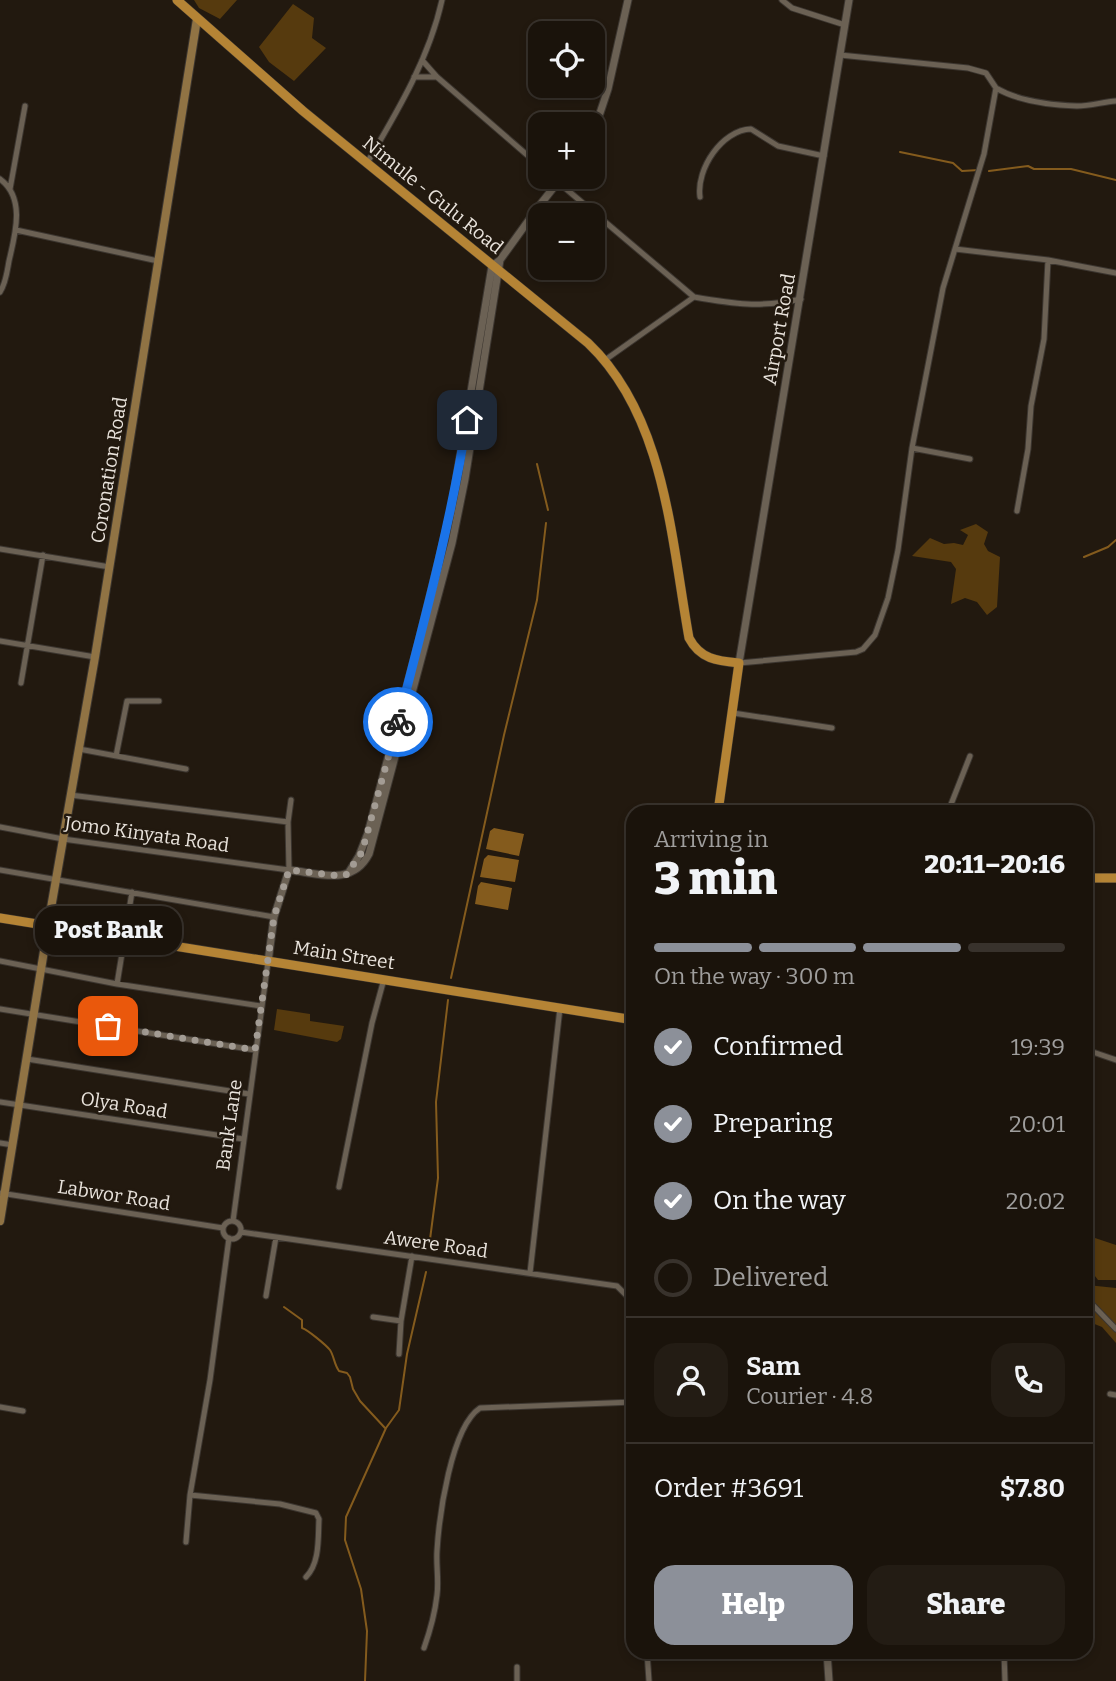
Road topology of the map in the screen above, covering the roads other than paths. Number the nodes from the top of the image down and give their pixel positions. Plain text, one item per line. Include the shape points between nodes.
1 (177, 0) edge
2 (442, 0) edge
3 (628, 0) edge
4 (782, 0) edge
5 (849, 0) edge
6 (197, 19) junction
7 (845, 26) junction
8 (840, 55) junction
9 (422, 60) junction
10 (414, 77) junction
11 (437, 77) junction
12 (996, 88) junction
13 (1116, 102) edge
14 (25, 106) dead end
15 (601, 112) edge
16 (528, 156) edge
17 (824, 156) junction
18 (367, 163) junction
19 (0, 179) edge
20 (10, 189) junction
21 (550, 189) edge
22 (570, 189) edge
23 (701, 197) dead end
24 (16, 230) junction
25 (955, 249) junction
26 (1048, 260) junction
27 (158, 261) junction
28 (497, 266) junction
29 (1116, 273) edge
30 (0, 292) edge
31 (694, 297) junction
32 (801, 299) junction
33 (605, 360) junction
34 (912, 448) junction
35 (970, 459) dead end
36 (1017, 511) dead end
37 (0, 549) edge
38 (43, 555) junction
39 (110, 567) junction
40 (0, 641) edge
41 (27, 645) junction
42 (95, 657) junction
43 (739, 663) junction
44 (21, 683) dead end
45 (159, 701) dead end
46 (733, 713) junction
47 (832, 728) dead end
48 (79, 748) junction
49 (116, 756) junction
50 (970, 756) dead end
51 (186, 769) dead end
52 (70, 795) junction
53 (290, 800) dead end
54 (719, 805) edge
55 (951, 805) edge
56 (288, 822) junction
57 (0, 827) edge
58 (63, 839) junction
59 (0, 870) edge
60 (289, 870) junction
61 (56, 878) junction
62 (1093, 878) edge
63 (1116, 878) edge
64 (132, 892) junction
65 (274, 917) junction
66 (0, 918) edge
67 (48, 926) junction
68 (125, 938) junction
69 (0, 961) edge
70 (268, 962) junction
71 (40, 969) junction
72 (384, 979) junction
73 (117, 984) junction
74 (261, 1006) junction
75 (561, 1008) junction
76 (0, 1009) edge
77 (34, 1014) junction
78 (626, 1019) edge
79 (255, 1050) junction
80 (1093, 1053) edge
81 (27, 1059) junction
82 (1116, 1060) edge
83 (249, 1094) junction
84 (0, 1102) edge
85 (19, 1105) junction
86 (243, 1139) junction
87 (0, 1143) edge
88 (13, 1145) junction
89 (339, 1187) dead end
90 (2, 1194) edge
91 (0, 1221) edge
92 (233, 1221) junction
93 (223, 1228) junction
94 (241, 1232) junction
95 (276, 1237) junction
96 (229, 1238) junction
97 (412, 1256) junction
98 (530, 1273) junction
99 (626, 1294) edge
100 (266, 1296) dead end
101 (1093, 1305) edge
102 (373, 1317) dead end
103 (401, 1321) junction
104 (1116, 1329) edge
105 (398, 1354) dead end
106 (626, 1402) edge
107 (0, 1407) edge
108 (23, 1411) dead end
109 (190, 1495) junction
110 (186, 1542) dead end
111 (306, 1577) dead end
112 (424, 1648) dead end
113 (647, 1659) edge
114 (827, 1659) edge
115 (1004, 1659) edge
116 (517, 1667) dead end
117 (517, 1681) edge
118 (649, 1681) edge
119 (829, 1681) edge
120 (1005, 1681) edge

1 - 6 main road, Nimule - Gulu Road
2 - 9 street
3 - 15 street
4 - 7 street via 792,8
5 - 7 street, Airport Road
6 - 18 main road, Nimule - Gulu Road
6 - 27 main road, Coronation Road
7 - 8 street, Airport Road
8 - 12 street via 976,69 986,73
8 - 17 street, Airport Road
9 - 10 street
9 - 11 street
10 - 11 street
10 - 18 street
11 - 16 street
12 - 13 street via 1015,97 1067,105
12 - 25 street via 984,154
14 - 20 street
17 - 23 street via 778,146 751,129 741,130 707,161
17 - 32 street, Airport Road
18 - 28 main road, Nimule - Gulu Road
19 - 20 street
20 - 24 street
21 - 28 street
22 - 31 street
24 - 27 street
24 - 30 street
25 - 26 street
25 - 34 street
26 - 29 street
26 - 36 street via 1044,340
27 - 39 main road, Coronation Road
28 - 33 main road, Nimule - Gulu Road
28 - 60 street via 436,590 368,832 346,875
31 - 32 street via 746,306
31 - 33 street
32 - 43 street, Airport Road
33 - 43 main road, Nimule - Gulu Road via 625,389 655,462 689,638 707,658
34 - 35 street
34 - 43 street via 888,598 870,642 856,652
37 - 38 street
38 - 39 street
38 - 41 street
39 - 42 main road, Coronation Road
40 - 41 street
41 - 42 street
41 - 44 street
42 - 48 main road, Coronation Road
43 - 46 main road
45 - 49 street via 127,701
46 - 47 street
46 - 54 main road
48 - 49 street
48 - 52 main road, Coronation Road
49 - 51 street
50 - 55 street
52 - 56 street
52 - 58 main road, Coronation Road
53 - 56 street
56 - 60 street
57 - 58 street, Jomo Kinyata Road
58 - 60 street, Jomo Kinyata Road
58 - 61 main road, Coronation Road
59 - 61 street
60 - 65 street, Bank Lane
61 - 64 street
61 - 67 main road, Coronation Road
62 - 63 main road
64 - 65 street
64 - 68 street
65 - 70 street, Bank Lane
66 - 67 main road, Main Street
67 - 68 main road, Main Street
67 - 71 main road, Coronation Road
68 - 70 main road, Main Street
68 - 73 street
69 - 71 street
70 - 72 main road, Main Street
70 - 74 street, Bank Lane
71 - 73 street
71 - 77 main road, Coronation Road
72 - 75 main road, Main Street
72 - 89 street
73 - 74 street
74 - 79 street, Bank Lane
75 - 78 main road, Main Street
75 - 98 street
76 - 77 street
77 - 79 street
77 - 81 main road, Coronation Road
79 - 83 street, Bank Lane
80 - 82 street
81 - 83 street
81 - 85 main road, Coronation Road
83 - 86 street, Bank Lane
84 - 85 street, Olya Road
85 - 86 street, Olya Road
85 - 88 main road, Coronation Road
86 - 92 street, Bank Lane
87 - 88 street
88 - 90 main road, Coronation Road
90 - 91 main road, Coronation Road
90 - 93 street, Labwor Road
92 - 93 street
92 - 94 street
93 - 96 street
94 - 95 street, Awere Road
94 - 96 street
95 - 97 street, Awere Road
95 - 100 street
96 - 109 street
97 - 98 street, Awere Road
97 - 103 street
98 - 99 street, Awere Road via 608,1284
101 - 104 street
102 - 103 street
103 - 105 street
106 - 112 street via 480,1408 468,1417 447,1481 437,1553 438,1594
107 - 108 street
109 - 110 street
109 - 111 street via 280,1504 316,1513 316,1562
113 - 118 street
114 - 119 street
115 - 120 street
116 - 117 street

